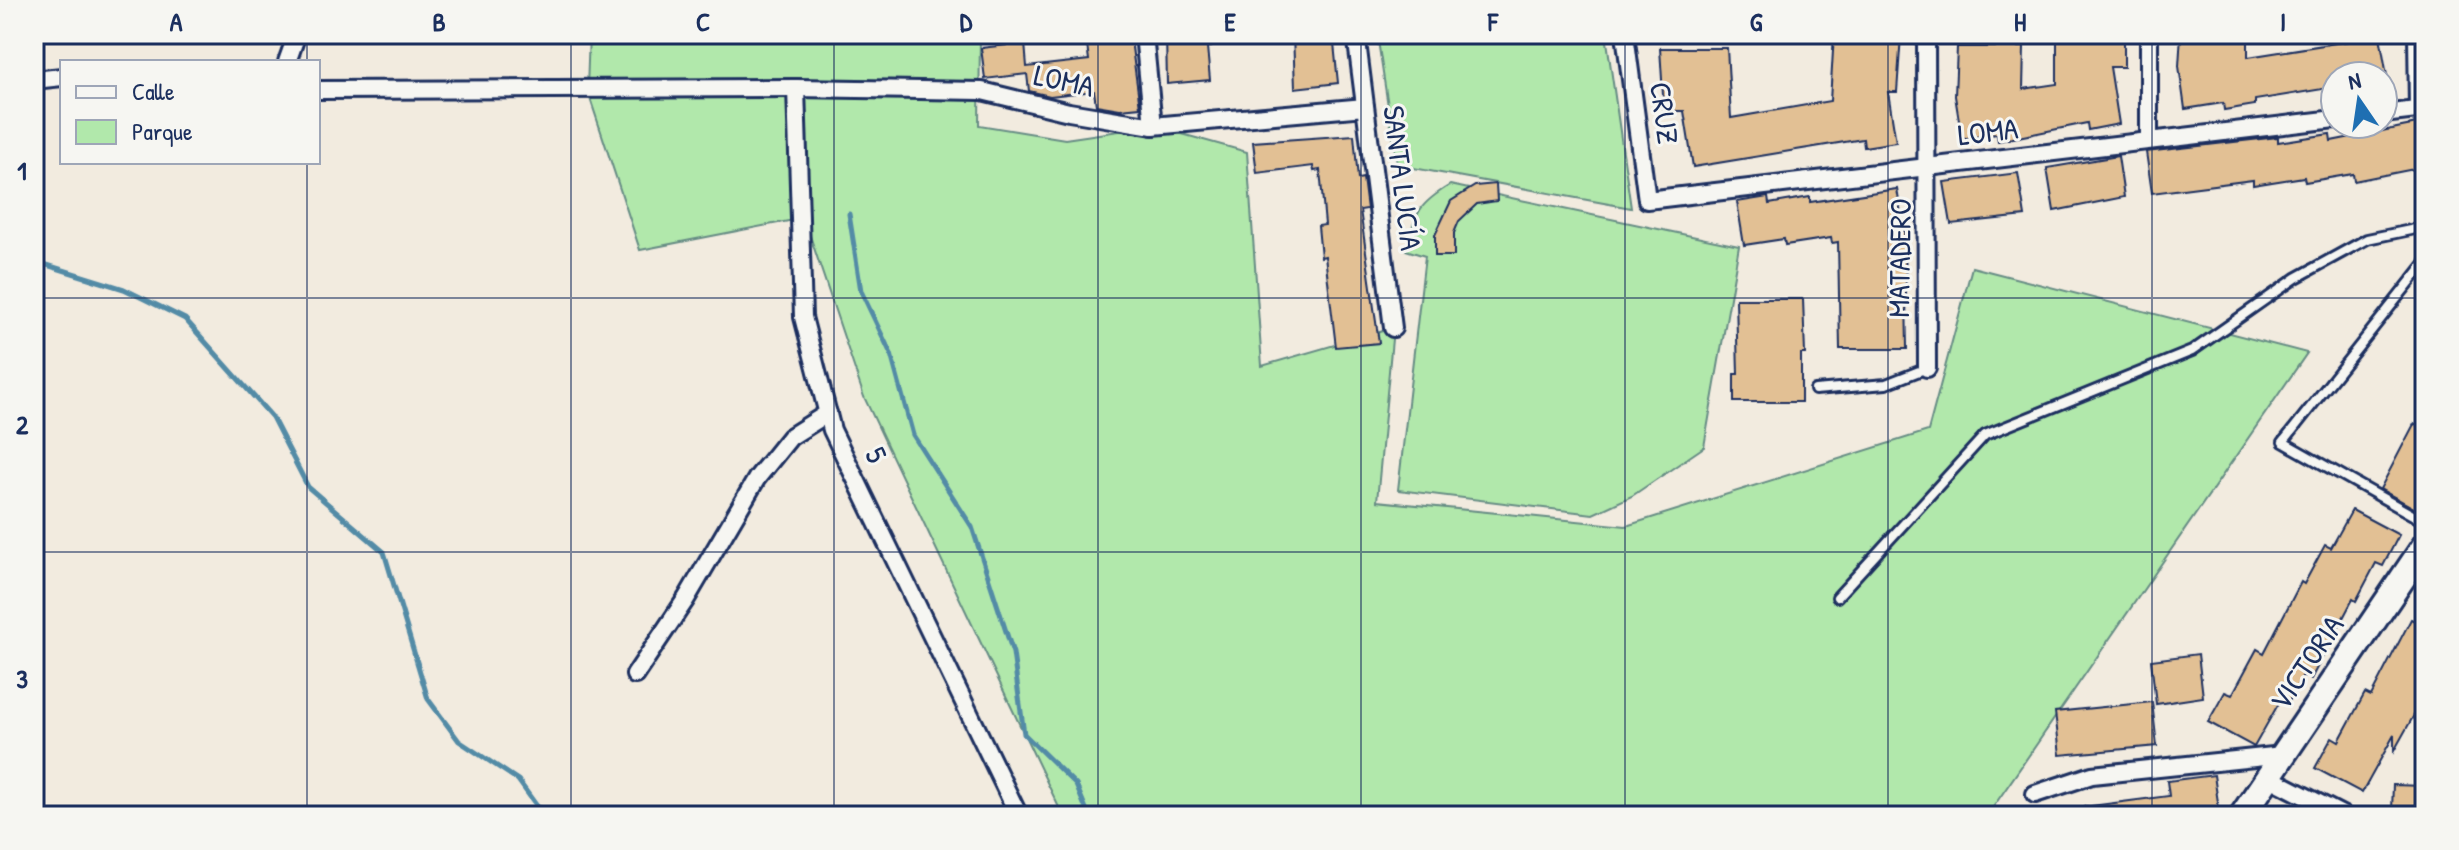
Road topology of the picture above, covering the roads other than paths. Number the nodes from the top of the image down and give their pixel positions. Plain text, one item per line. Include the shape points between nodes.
1 (1144, 34) edge
2 (1356, 34) edge
3 (1625, 34) edge
4 (1926, 34) edge
5 (2149, 34) edge
6 (2417, 34) edge
7 (298, 37) edge
8 (288, 60) edge
9 (60, 77) edge
10 (34, 80) edge
11 (796, 88) junction
12 (320, 90) edge
13 (1365, 107) junction
14 (2422, 110) edge
15 (2399, 112) edge
16 (2319, 121) edge
17 (1153, 126) junction
18 (2149, 139) junction
19 (1929, 168) junction
20 (1647, 200) joint
21 (2425, 227) edge
22 (2425, 263) edge
23 (1393, 328) dead end
24 (1927, 368) joint
25 (1815, 390) dead end
26 (828, 413) junction
27 (2425, 522) edge
28 (2425, 545) edge
29 (1837, 597) dead end
30 (635, 675) dead end
31 (2283, 755) junction
32 (2268, 777) junction
33 (2035, 794) dead end
34 (1019, 816) edge
35 (2242, 816) edge
36 (2344, 816) edge

1 - 17 street
2 - 13 street, SANTA LUCÍA
3 - 20 street, CRUZ
4 - 19 street, MATADERO
5 - 18 street
6 - 14 street
7 - 8 street
9 - 10 street
11 - 12 street, LOMA
11 - 17 street, LOMA via 982,91
11 - 26 street, 5 via 803,317
13 - 17 street, LOMA
13 - 23 street, SANTA LUCÍA
14 - 15 street
16 - 18 street, LOMA
18 - 19 street, LOMA
19 - 20 street, LOMA
19 - 24 street, MATADERO
21 - 29 lane via 2367,239 2296,278 2192,351 1985,435
22 - 27 lane via 2283,442
24 - 25 lane, MATADERO via 1886,384
26 - 30 street via 790,437 757,478
26 - 34 street, 5
28 - 31 main road, VICTORIA
31 - 32 main road, VICTORIA
31 - 33 street via 2092,775
32 - 35 main road, VICTORIA
32 - 36 street

